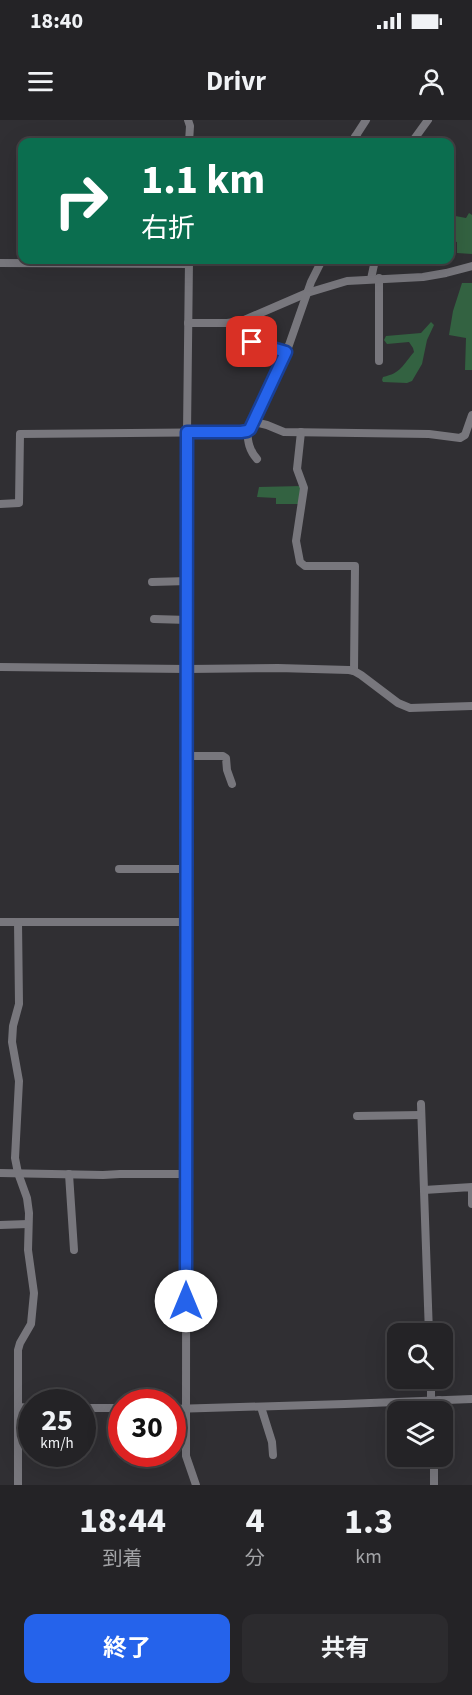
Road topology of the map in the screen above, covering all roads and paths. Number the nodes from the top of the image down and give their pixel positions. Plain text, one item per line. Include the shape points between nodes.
1 (188, 120) edge
2 (366, 120) edge
3 (429, 120) edge
4 (189, 138) edge
5 (355, 138) edge
6 (415, 138) edge
7 (0, 263) edge
8 (18, 263) edge
9 (189, 264) edge
10 (320, 264) edge
11 (375, 264) edge
12 (472, 266) edge
13 (375, 279) junction
14 (307, 293) junction
15 (242, 321) junction
16 (188, 323) junction
17 (286, 352) junction
18 (379, 361) dead end
19 (472, 415) edge
20 (254, 422) junction
21 (247, 431) junction
22 (187, 432) junction
23 (301, 432) junction
24 (257, 459) dead end
25 (0, 504) edge
26 (188, 581) junction
27 (152, 582) dead end
28 (154, 619) dead end
29 (188, 620) junction
30 (0, 667) edge
31 (187, 669) junction
32 (354, 671) junction
33 (472, 706) edge
34 (187, 756) junction
35 (232, 784) dead end
36 (187, 869) junction
37 (119, 870) dead end
38 (0, 922) edge
39 (18, 922) junction
40 (187, 922) junction
41 (421, 1104) dead end
42 (421, 1115) junction
43 (357, 1116) dead end
44 (0, 1173) edge
45 (18, 1173) junction
46 (69, 1174) junction
47 (186, 1174) junction
48 (424, 1190) junction
49 (472, 1204) edge
50 (28, 1224) junction
51 (0, 1225) edge
52 (74, 1250) dead end
53 (429, 1323) edge
54 (18, 1389) edge
55 (186, 1389) edge
56 (433, 1389) edge
57 (472, 1399) edge
58 (435, 1400) junction
59 (261, 1407) junction
60 (186, 1409) edge
61 (273, 1455) dead end
62 (186, 1456) edge
63 (18, 1467) edge
64 (434, 1467) edge
65 (18, 1485) edge
66 (196, 1485) edge
67 (434, 1485) edge

1 - 4 street
2 - 5 street
3 - 6 street
7 - 8 street
9 - 16 street
10 - 14 street
11 - 13 street
12 - 13 street via 423,277
13 - 14 street via 348,281
13 - 18 street
14 - 15 street
14 - 17 street
15 - 16 street
15 - 17 street via 255,344
16 - 22 street
17 - 20 street
19 - 23 street via 465,435 460,438
20 - 21 street
20 - 23 street via 284,432
21 - 22 street
21 - 24 street via 247,442
22 - 25 street via 20,434 20,503
22 - 26 street
23 - 32 street via 297,469 304,488 296,541 300,562 306,566 355,566
26 - 27 street
26 - 29 street
28 - 29 street
29 - 31 street
30 - 31 street
31 - 32 street
31 - 34 street
32 - 33 street via 410,708
34 - 35 street via 223,756
34 - 36 street
36 - 37 street
36 - 40 street
38 - 39 street
39 - 40 street
39 - 45 street via 19,1005 12,1042 19,1081 15,1158
40 - 47 street
41 - 42 street
42 - 43 street
42 - 48 street
44 - 45 street
45 - 46 street
45 - 50 street via 27,1198
46 - 47 street
46 - 52 street
47 - 55 street
48 - 49 street via 471,1187
48 - 53 street
50 - 51 street
50 - 54 street via 34,1293 31,1324 18,1350
56 - 58 street
57 - 58 street
58 - 59 street
59 - 60 street
59 - 61 street
62 - 66 street
63 - 65 street
64 - 67 street

